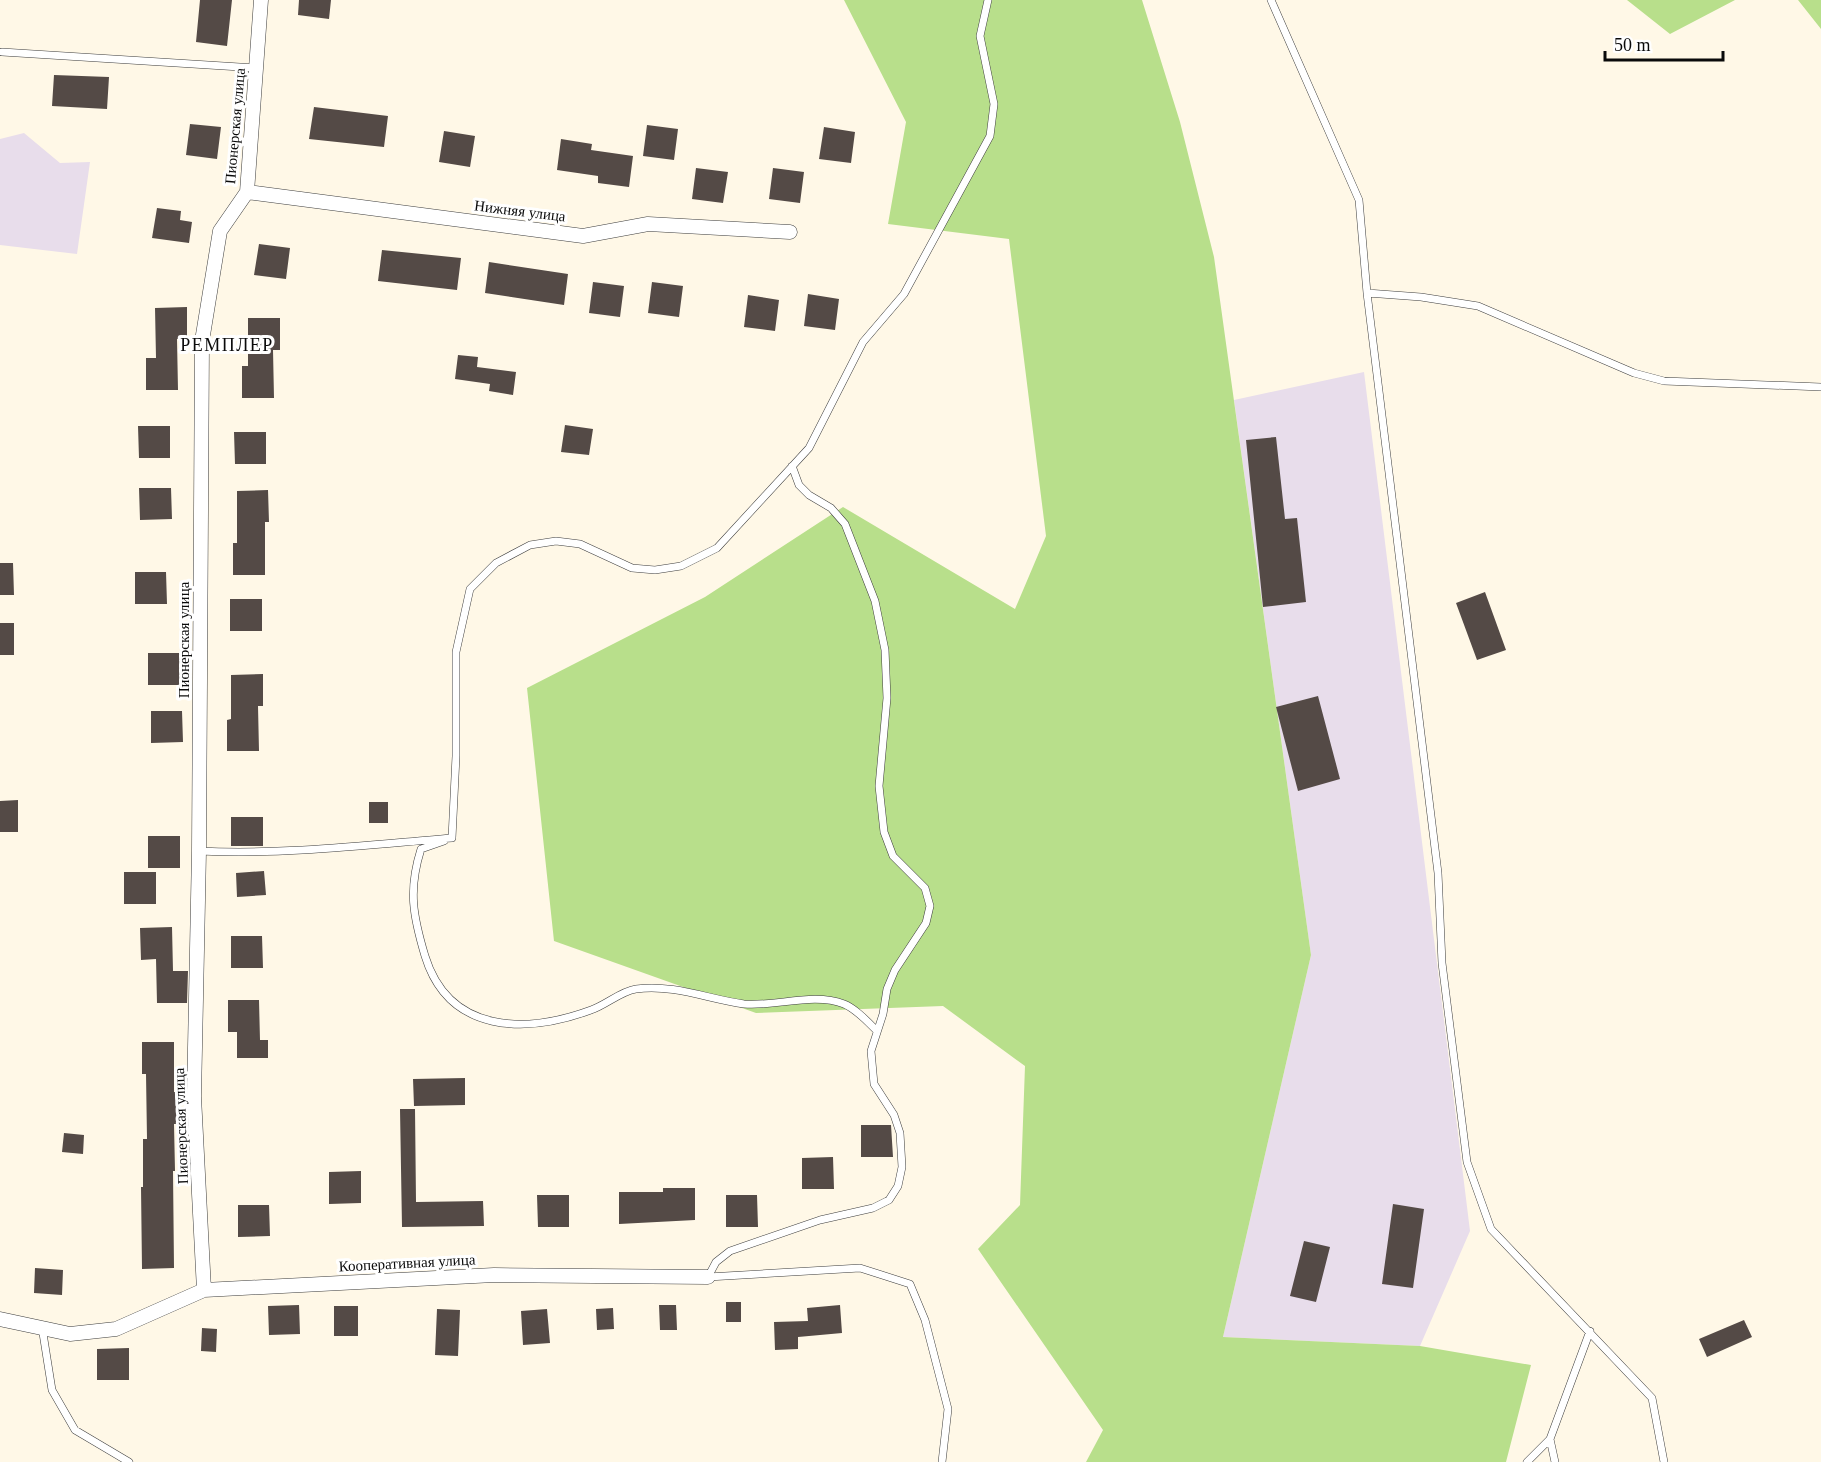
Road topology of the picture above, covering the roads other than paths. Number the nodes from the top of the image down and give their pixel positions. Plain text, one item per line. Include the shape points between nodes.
1 (261, 0) edge
2 (988, 0) edge
3 (1271, 0) edge
4 (2, 52) dead end
5 (256, 68) junction
6 (247, 192) junction
7 (790, 232) dead end
8 (1367, 293) junction
9 (1821, 387) edge
10 (792, 466) junction
11 (452, 838) junction
12 (199, 851) junction
13 (876, 1030) junction
14 (708, 1277) junction
15 (204, 1290) junction
16 (0, 1318) edge
17 (42, 1327) junction
18 (1590, 1331) junction
19 (1550, 1439) junction
20 (129, 1462) edge
21 (942, 1462) edge
22 (1527, 1462) edge
23 (1555, 1462) edge
24 (1664, 1462) edge

1 - 5 street, Пионерская улица
2 - 10 lane via 980,36 994,104 990,136 904,294 863,342 809,448
3 - 8 lane via 1359,200
4 - 5 lane
5 - 6 street, Пионерская улица
6 - 7 street, Нижняя улица via 583,236 648,224
6 - 12 street, Пионерская улица via 220,231 202,341
8 - 9 lane via 1478,306 1634,373 1664,381
8 - 18 lane via 1437,861 1442,963 1467,1162 1491,1229
10 - 11 lane via 717,548 681,566 632,568 580,544 556,541 530,545 496,563 470,589 456,652
10 - 13 lane via 799,485 831,508 845,524 876,601 885,650 886,698 879,786 884,832 893,856 925,888 930,906 926,923 887,989
11 - 12 lane via 260,853
11 - 13 lane via 422,849 413,874 416,926 440,988 460,1009 485,1021 509,1024 570,1017 594,1010 633,989 655,988 745,1004 821,1000 844,1004
12 - 15 street, Пионерская улица via 194,1097
13 - 14 lane via 871,1051 874,1084 894,1114 900,1133 902,1167 894,1193 873,1208 820,1220 730,1251 716,1262
14 - 15 street, Кооперативная улица via 494,1275
14 - 21 lane via 860,1268 910,1284 925,1320 948,1409
15 - 17 street, Кооперативная улица via 116,1329 70,1334
16 - 17 street, Кооперативная улица
17 - 20 lane via 52,1390 75,1430
18 - 19 lane
18 - 24 lane via 1652,1398
19 - 22 lane
19 - 23 lane

